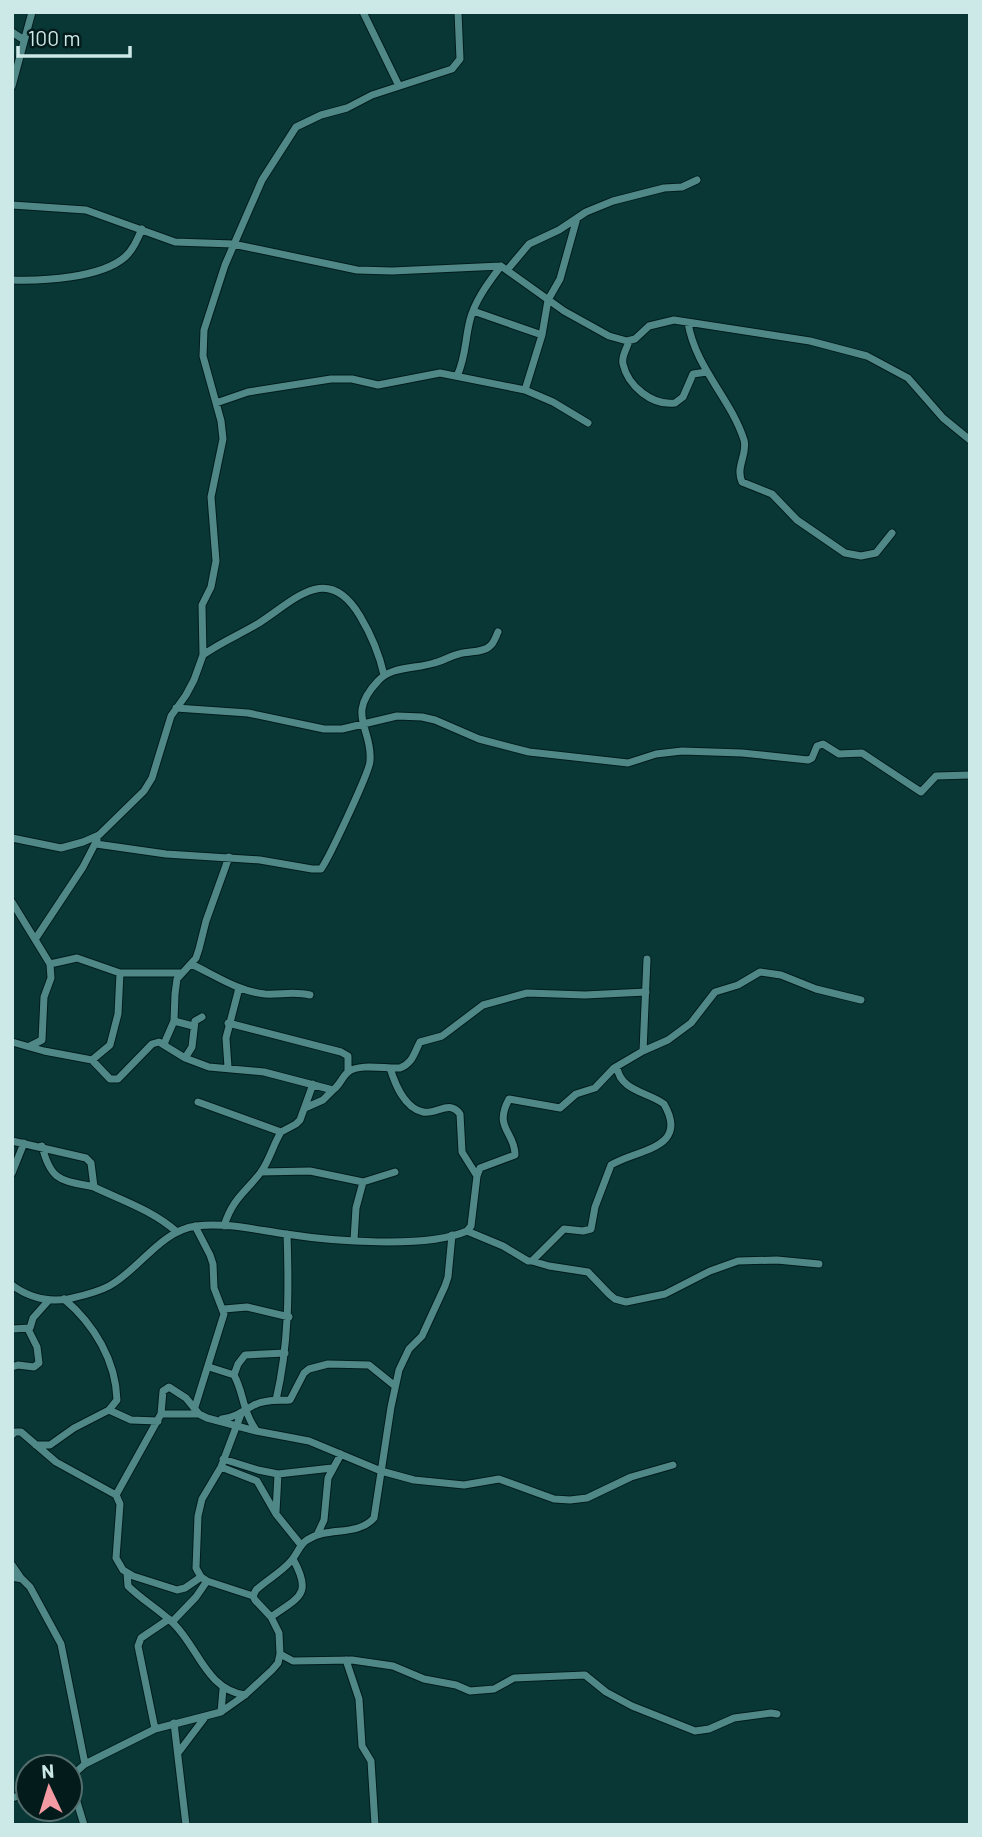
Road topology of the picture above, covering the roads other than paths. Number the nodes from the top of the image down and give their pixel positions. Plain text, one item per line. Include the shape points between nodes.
1 (32, 12) edge
2 (363, 12) edge
3 (458, 12) edge
4 (12, 32) edge
5 (24, 40) junction
6 (12, 86) edge
7 (399, 86) junction
8 (697, 180) dead end
9 (12, 205) edge
10 (577, 218) junction
11 (142, 229) junction
12 (233, 244) junction
13 (505, 267) junction
14 (12, 280) edge
15 (548, 300) junction
16 (473, 311) junction
17 (688, 323) junction
18 (542, 335) junction
19 (629, 341) junction
20 (707, 372) junction
21 (457, 376) junction
22 (525, 390) junction
23 (216, 403) junction
24 (588, 423) dead end
25 (970, 440) edge
26 (892, 533) dead end
27 (498, 632) dead end
28 (203, 655) junction
29 (384, 675) junction
30 (176, 708) junction
31 (362, 724) junction
32 (970, 775) edge
33 (99, 835) junction
34 (12, 838) edge
35 (96, 844) junction
36 (229, 858) junction
37 (12, 902) edge
38 (36, 938) junction
39 (647, 959) dead end
40 (50, 964) junction
41 (191, 964) junction
42 (120, 973) junction
43 (182, 973) junction
44 (239, 988) junction
45 (646, 992) junction
46 (310, 995) dead end
47 (861, 1000) dead end
48 (202, 1017) dead end
49 (174, 1021) junction
50 (228, 1023) junction
51 (193, 1026) junction
52 (42, 1040) junction
53 (12, 1042) edge
54 (164, 1044) junction
55 (30, 1046) junction
56 (44, 1051) junction
57 (643, 1051) junction
58 (185, 1058) junction
59 (92, 1060) junction
60 (228, 1067) junction
61 (617, 1067) junction
62 (390, 1068) junction
63 (348, 1072) junction
64 (605, 1076) junction
65 (619, 1076) junction
66 (313, 1084) junction
67 (333, 1090) junction
68 (198, 1102) dead end
69 (305, 1108) junction
70 (281, 1132) junction
71 (12, 1141) edge
72 (24, 1143) junction
73 (42, 1146) junction
74 (12, 1148) edge
75 (18, 1156) junction
76 (261, 1172) junction
77 (395, 1172) dead end
78 (479, 1172) junction
79 (12, 1173) edge
80 (363, 1182) junction
81 (94, 1187) junction
82 (195, 1226) junction
83 (225, 1226) junction
84 (467, 1231) junction
85 (177, 1232) junction
86 (287, 1234) junction
87 (452, 1235) junction
88 (354, 1240) junction
89 (532, 1261) junction
90 (819, 1264) dead end
91 (12, 1285) edge
92 (64, 1299) junction
93 (49, 1300) junction
94 (224, 1309) junction
95 (289, 1317) junction
96 (12, 1329) edge
97 (28, 1329) junction
98 (285, 1353) junction
99 (12, 1367) edge
100 (209, 1367) junction
101 (233, 1375) junction
102 (395, 1386) junction
103 (276, 1400) junction
104 (109, 1410) junction
105 (197, 1410) junction
106 (243, 1413) junction
107 (159, 1417) junction
108 (218, 1420) junction
109 (236, 1426) junction
110 (256, 1431) junction
111 (12, 1435) edge
112 (35, 1445) junction
113 (341, 1454) junction
114 (222, 1463) junction
115 (673, 1465) dead end
116 (332, 1468) junction
117 (381, 1471) junction
118 (278, 1474) junction
119 (116, 1494) junction
120 (276, 1514) junction
121 (317, 1535) junction
122 (301, 1545) junction
123 (293, 1559) junction
124 (12, 1565) edge
125 (127, 1573) junction
126 (12, 1577) edge
127 (22, 1579) junction
128 (204, 1579) junction
129 (254, 1596) junction
130 (271, 1617) junction
131 (170, 1620) junction
132 (280, 1654) junction
133 (346, 1660) junction
134 (223, 1689) junction
135 (245, 1695) junction
136 (221, 1712) junction
137 (776, 1714) dead end
138 (206, 1716) junction
139 (174, 1723) junction
140 (155, 1729) junction
141 (177, 1754) junction
142 (85, 1764) joint
143 (186, 1825) edge
144 (375, 1825) edge

1 - 5 street
2 - 7 street
3 - 7 street via 461,47 457,65
4 - 5 street
5 - 6 street
7 - 12 street via 296,127 262,180
8 - 10 street via 613,201
9 - 11 street via 86,210
10 - 13 street via 529,244
10 - 15 street via 560,279
11 - 12 street via 185,244
11 - 14 street via 132,250 108,267 65,277
12 - 13 street via 358,270
12 - 23 street via 202,343
13 - 15 street
13 - 16 street via 489,282
15 - 18 street
15 - 19 street via 598,331
16 - 18 street
16 - 21 street
17 - 19 street via 656,323
17 - 20 street via 694,350
17 - 25 street via 801,339 877,360 913,382 943,418
18 - 22 street
19 - 20 street via 623,364 639,390 652,400 675,403 683,397 693,374
20 - 26 street via 744,439 742,482 772,494 797,520 845,553 876,553
21 - 22 street
21 - 23 street via 433,373 378,385 331,379 248,392
22 - 24 street
23 - 28 street via 223,439 211,497 216,561 202,605
27 - 29 street via 490,647
28 - 29 street via 294,598 319,589 336,589 368,630
28 - 30 street via 187,695
29 - 31 street via 364,703
30 - 31 street via 248,713 324,729
30 - 33 street via 152,778
31 - 32 street via 397,716 422,717 529,752 628,763 682,751 808,760 823,744 839,754 862,753 921,792 936,776
31 - 36 street via 370,765 321,869
33 - 34 street via 61,848
33 - 35 street
35 - 36 street
35 - 38 street
36 - 41 street
37 - 38 street
38 - 40 street
39 - 45 street
40 - 42 street via 77,958
40 - 52 street
41 - 43 street
41 - 44 street
42 - 43 street
42 - 59 street via 118,1014 110,1045
43 - 49 street via 175,987
44 - 46 street
44 - 50 street
45 - 57 street
45 - 62 street via 527,993 490,1003 442,1036 420,1042 407,1065
47 - 57 street via 760,972 716,992 691,1023
48 - 51 street
49 - 51 street
49 - 54 street
50 - 60 street
50 - 63 street via 346,1054
51 - 58 street via 192,1047
52 - 55 street
52 - 56 street
53 - 55 street
54 - 58 street
54 - 59 street via 152,1044 118,1079 110,1079
55 - 56 street
56 - 59 street
57 - 61 street
58 - 60 street via 209,1067
60 - 66 street
61 - 64 street
61 - 65 street
62 - 63 street
62 - 78 street via 399,1091 420,1111 457,1109 462,1152
63 - 67 street
64 - 65 street
64 - 78 street via 595,1088 576,1094 560,1108 509,1099 503,1120 514,1155
65 - 89 street via 664,1104 671,1130 656,1146 611,1165 591,1229 564,1229
66 - 67 street
66 - 69 street
67 - 69 street
68 - 70 street
69 - 70 street via 296,1124
70 - 76 street
71 - 72 street
72 - 73 street
72 - 75 street
73 - 81 street via 47,1167 57,1177
73 - 81 street via 86,1158
74 - 75 street
75 - 79 street
76 - 80 street via 310,1171
76 - 83 street via 234,1201
77 - 80 street
78 - 84 street
80 - 88 street
81 - 85 street via 144,1209
82 - 83 street
82 - 85 street
82 - 94 street via 210,1255 214,1288
83 - 86 street
84 - 87 street
84 - 89 street
85 - 92 street via 109,1286
86 - 88 street
86 - 95 street
87 - 88 street via 395,1242
87 - 102 street via 445,1286 422,1336 404,1358
89 - 90 street via 588,1272 615,1299 626,1302 665,1294 738,1261
91 - 93 street
92 - 93 street
92 - 104 street via 87,1320 113,1368 117,1399
93 - 97 street
94 - 95 street via 247,1307
94 - 100 street
95 - 98 street
96 - 97 street
97 - 99 street via 39,1363
98 - 101 street via 245,1355
98 - 103 street
100 - 101 street
100 - 105 street
101 - 106 street
102 - 103 street via 369,1365 328,1364 304,1373 290,1401
102 - 117 street
103 - 106 street
104 - 107 street via 131,1420
104 - 112 street via 50,1446
105 - 107 street
105 - 107 street via 169,1387 163,1391
105 - 108 street
106 - 108 street
106 - 109 street
106 - 110 street
107 - 119 street
108 - 109 street
109 - 110 street
109 - 114 street
110 - 113 street via 296,1437
111 - 112 street via 21,1432
112 - 119 street via 56,1462
113 - 116 street
113 - 117 street
114 - 118 street
114 - 120 street via 257,1480
114 - 128 street via 198,1516 195,1568
115 - 117 street via 631,1477 587,1498 570,1500 554,1499 499,1479 452,1484
116 - 118 street
116 - 121 street via 324,1520
117 - 121 street via 376,1511 368,1524
118 - 120 street
119 - 125 street via 120,1504 116,1558
120 - 122 street
121 - 122 street
122 - 123 street
123 - 129 street
123 - 130 street via 303,1577 303,1590
124 - 127 street
125 - 128 street via 177,1590
125 - 131 street via 128,1586
126 - 127 street
127 - 142 street via 43,1606 61,1644
128 - 129 street
128 - 131 street via 196,1597
129 - 130 street
130 - 132 street via 279,1633
131 - 134 street
131 - 140 street via 141,1638 138,1646
132 - 133 street via 293,1661
132 - 135 street via 278,1663
133 - 137 street via 393,1666 470,1691 494,1689 514,1678 585,1675 632,1706 695,1731 734,1718
133 - 144 street via 359,1699 362,1746 371,1760
134 - 135 street
134 - 136 street
135 - 136 street
136 - 138 street
138 - 139 street
138 - 141 street
139 - 140 street
139 - 141 street
140 - 142 street
141 - 143 street

